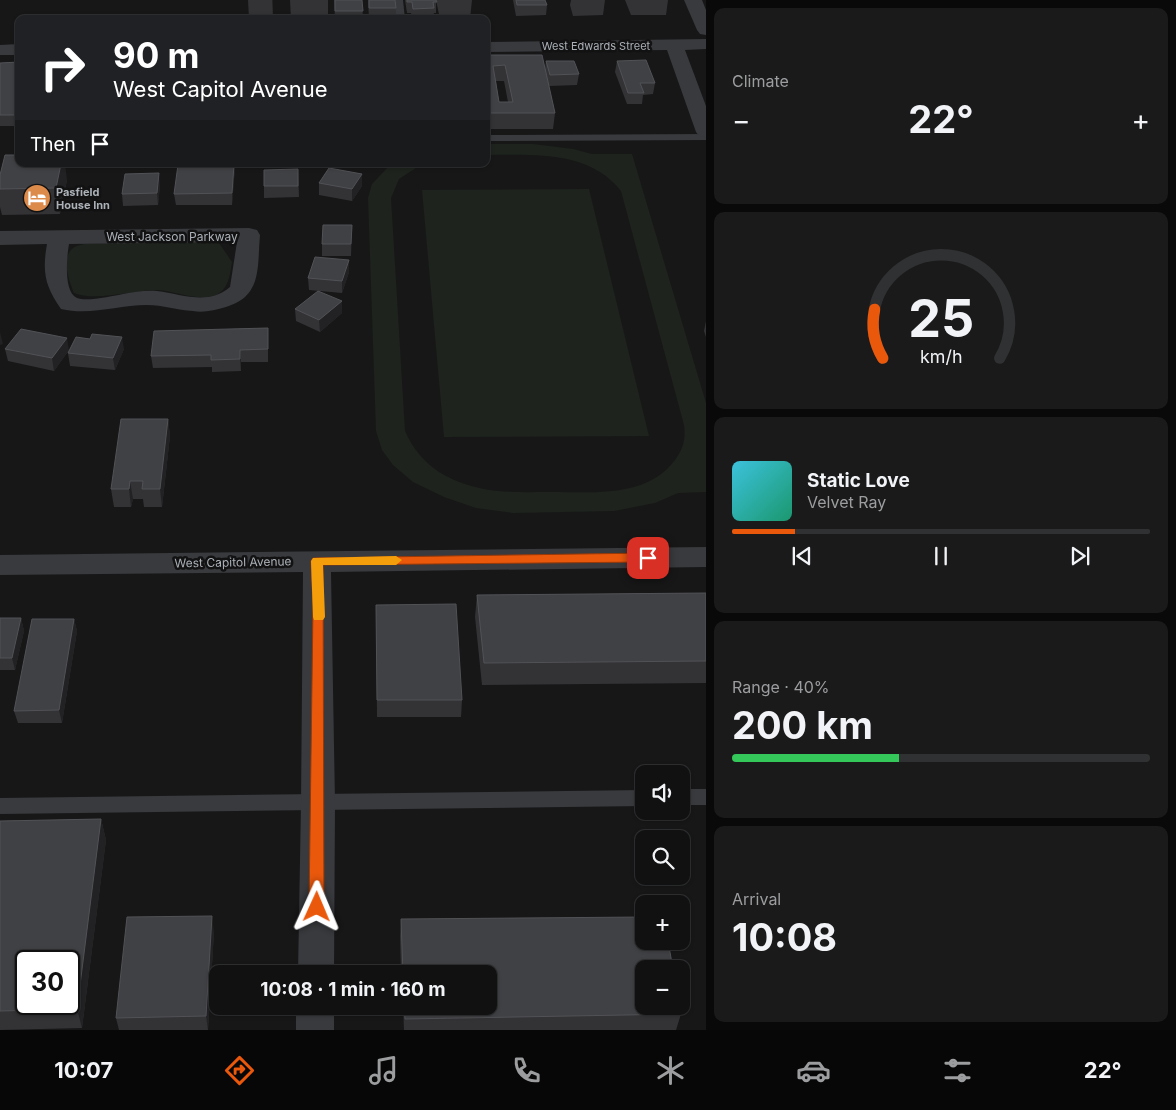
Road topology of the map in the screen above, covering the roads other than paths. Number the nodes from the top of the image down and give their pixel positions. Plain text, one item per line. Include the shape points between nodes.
1 (398, 0) edge
2 (693, 0) edge
3 (400, 15) edge
4 (706, 30) edge
5 (706, 44) edge
6 (674, 45) junction
7 (490, 46) edge
8 (15, 49) edge
9 (0, 50) edge
10 (706, 132) edge
11 (706, 137) edge
12 (490, 138) edge
13 (60, 236) junction
14 (0, 238) edge
15 (706, 557) edge
16 (317, 561) junction
17 (0, 565) edge
18 (690, 797) edge
19 (706, 797) edge
20 (635, 798) edge
21 (318, 803) junction
22 (0, 806) edge
23 (316, 965) edge
24 (315, 1015) edge
25 (315, 1030) edge

1 - 3 lane
2 - 4 street
5 - 6 street, West Edwards Street
6 - 7 street, West Edwards Street
6 - 10 street
8 - 9 street
11 - 12 lane
13 - 13 street, West Jackson Parkway via 54,262 63,297 69,304 92,307 145,298 212,304 234,296 241,290 249,235
13 - 14 street, West Jackson Parkway
15 - 16 street, West Capitol Avenue
16 - 17 street, West Capitol Avenue
16 - 21 street
18 - 19 lane
20 - 21 lane
21 - 22 lane
21 - 23 street
24 - 25 street

